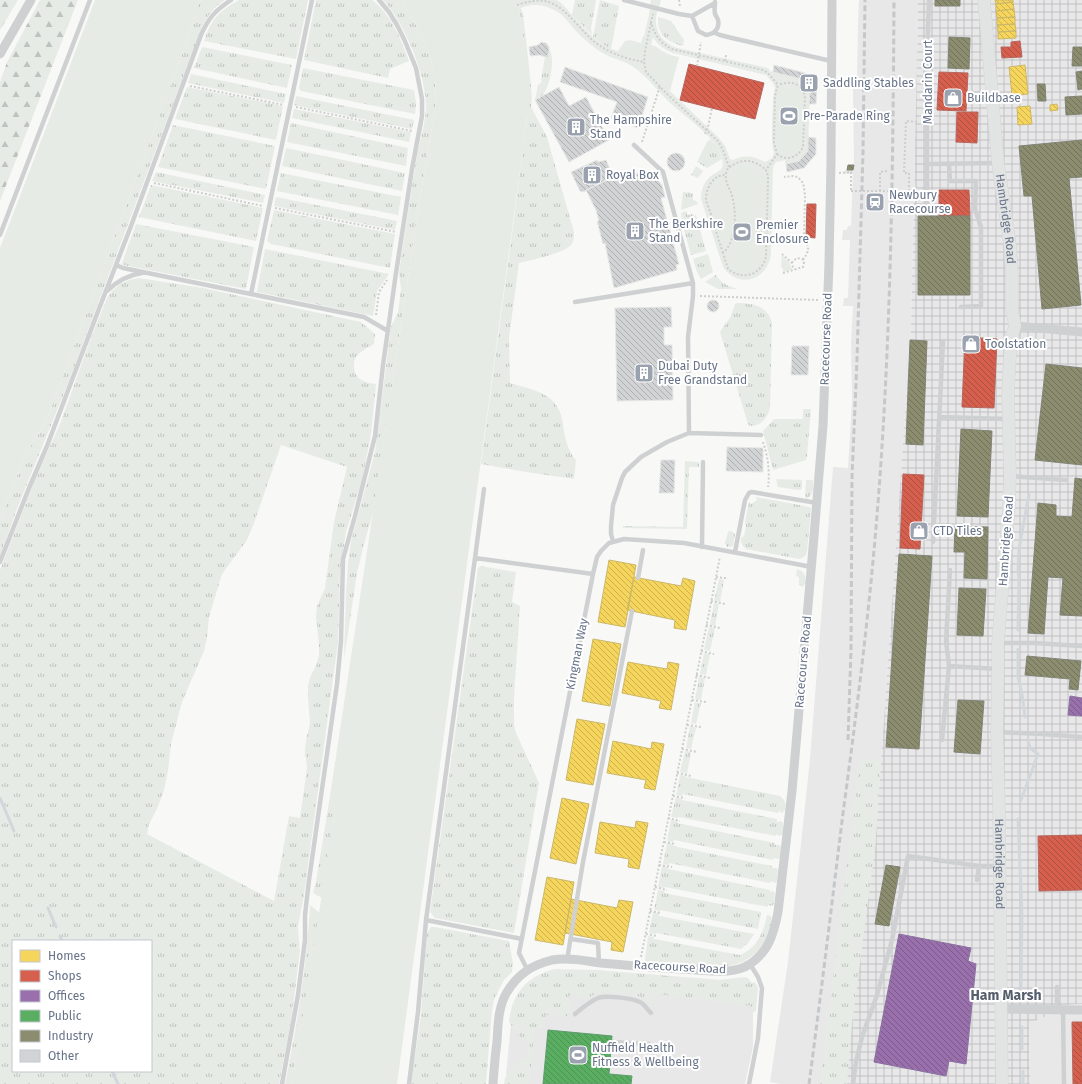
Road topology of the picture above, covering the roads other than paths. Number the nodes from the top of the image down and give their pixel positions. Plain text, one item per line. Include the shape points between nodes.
1 (31, 0) edge
2 (90, 0) edge
3 (231, 0) edge
4 (312, 0) edge
5 (379, 0) edge
6 (624, 0) edge
7 (832, 0) edge
8 (929, 0) edge
9 (984, 0) edge
10 (715, 1) edge
11 (692, 16) junction
12 (715, 33) junction
13 (0, 54) edge
14 (832, 61) junction
15 (634, 145) dead end
16 (998, 163) junction
17 (927, 164) junction
18 (948, 164) junction
19 (927, 206) dead end
20 (0, 235) edge
21 (116, 264) junction
22 (145, 272) junction
23 (693, 283) junction
24 (106, 293) junction
25 (251, 294) junction
26 (575, 302) dead end
27 (961, 307) dead end
28 (1015, 326) junction
29 (388, 331) junction
30 (1082, 332) edge
31 (943, 341) dead end
32 (940, 417) junction
33 (1009, 420) junction
34 (689, 433) junction
35 (761, 435) road end
36 (703, 462) dead end
37 (1010, 476) junction
38 (1066, 480) dead end
39 (484, 490) dead end
40 (817, 503) junction
41 (613, 541) junction
42 (933, 542) dead end
43 (702, 547) junction
44 (643, 550) dead end
45 (735, 552) junction
46 (475, 558) junction
47 (0, 562) edge
48 (812, 567) junction
49 (950, 570) dead end
50 (593, 574) junction
51 (638, 578) dead end
52 (632, 611) dead end
53 (998, 643) junction
54 (1082, 646) edge
55 (949, 666) junction
56 (998, 669) junction
57 (997, 732) junction
58 (1082, 737) edge
59 (942, 740) dead end
60 (979, 866) junction
61 (1000, 866) junction
62 (977, 880) dead end
63 (426, 920) junction
64 (522, 939) junction
65 (571, 940) junction
66 (569, 959) junction
67 (600, 963) junction
68 (750, 964) junction
69 (527, 970) junction
70 (1057, 987) dead end
71 (1001, 1009) junction
72 (1060, 1010) junction
73 (1082, 1010) edge
74 (651, 1013) dead end
75 (575, 1014) dead end
76 (613, 1042) dead end
77 (649, 1044) dead end
78 (282, 1084) edge
79 (409, 1084) edge
80 (493, 1084) edge
81 (749, 1084) edge
82 (853, 1084) edge
83 (1002, 1084) edge
84 (1064, 1084) edge

1 - 13 street
2 - 20 lane
3 - 21 lane via 218,8 207,21 201,34
4 - 25 lane
5 - 29 lane via 404,38 416,68 423,104
6 - 11 lane
7 - 14 street, Racecourse Road
8 - 17 lane, Mandarin Court
9 - 16 main road, Hambridge Road
10 - 11 lane
10 - 12 lane via 718,20 718,29
11 - 12 lane via 698,31 706,35
12 - 14 lane
14 - 40 street, Racecourse Road via 829,263 823,426
15 - 23 lane via 663,172
16 - 18 lane
16 - 28 main road, Hambridge Road via 1010,245 1012,310
17 - 18 lane
17 - 19 lane, Mandarin Court
18 - 27 lane via 950,181 976,182 975,209 980,227 981,306
21 - 22 lane
21 - 24 lane
22 - 24 lane via 126,277
22 - 25 lane
23 - 26 lane
23 - 34 lane via 688,337
24 - 47 lane
25 - 29 lane via 364,317
28 - 30 street
28 - 33 main road, Hambridge Road via 1010,339
29 - 78 lane via 375,436 343,559 337,684 309,880 299,987
31 - 32 lane
32 - 33 lane
32 - 42 lane
33 - 37 main road, Hambridge Road
34 - 35 lane
34 - 41 lane via 641,457 625,472 613,505
36 - 43 lane
37 - 38 lane
37 - 53 main road, Hambridge Road
39 - 46 lane
40 - 45 lane via 749,493 745,500
40 - 48 street, Racecourse Road
41 - 43 lane via 624,539 684,543
41 - 50 lane, Kingman Way via 604,546 597,557
43 - 45 lane
44 - 51 lane
45 - 48 lane
46 - 50 lane
46 - 63 lane
48 - 68 street, Racecourse Road via 792,791 778,912 771,939
49 - 55 lane via 946,641
50 - 64 lane, Kingman Way
52 - 65 lane via 582,869
53 - 54 lane
53 - 56 main road, Hambridge Road
55 - 56 lane
55 - 59 lane
56 - 57 main road, Hambridge Road
57 - 58 lane
57 - 61 main road, Hambridge Road
60 - 61 lane
60 - 62 lane
60 - 82 lane via 908,856 892,940 862,1037
61 - 71 main road, Hambridge Road
63 - 64 lane
63 - 79 lane
64 - 69 lane, Kingman Way via 520,953
65 - 66 lane
65 - 67 lane via 598,943
66 - 67 street, Racecourse Road
66 - 69 street, Racecourse Road via 553,960
67 - 68 street, Racecourse Road via 720,971 729,971
68 - 81 lane via 762,988 758,1038
69 - 80 street, Racecourse Road via 506,993 498,1016
70 - 72 lane
71 - 72 street
71 - 83 main road, Hambridge Road
72 - 73 street
72 - 84 lane
74 - 75 lane via 642,1003 606,996 585,1004
76 - 77 lane

